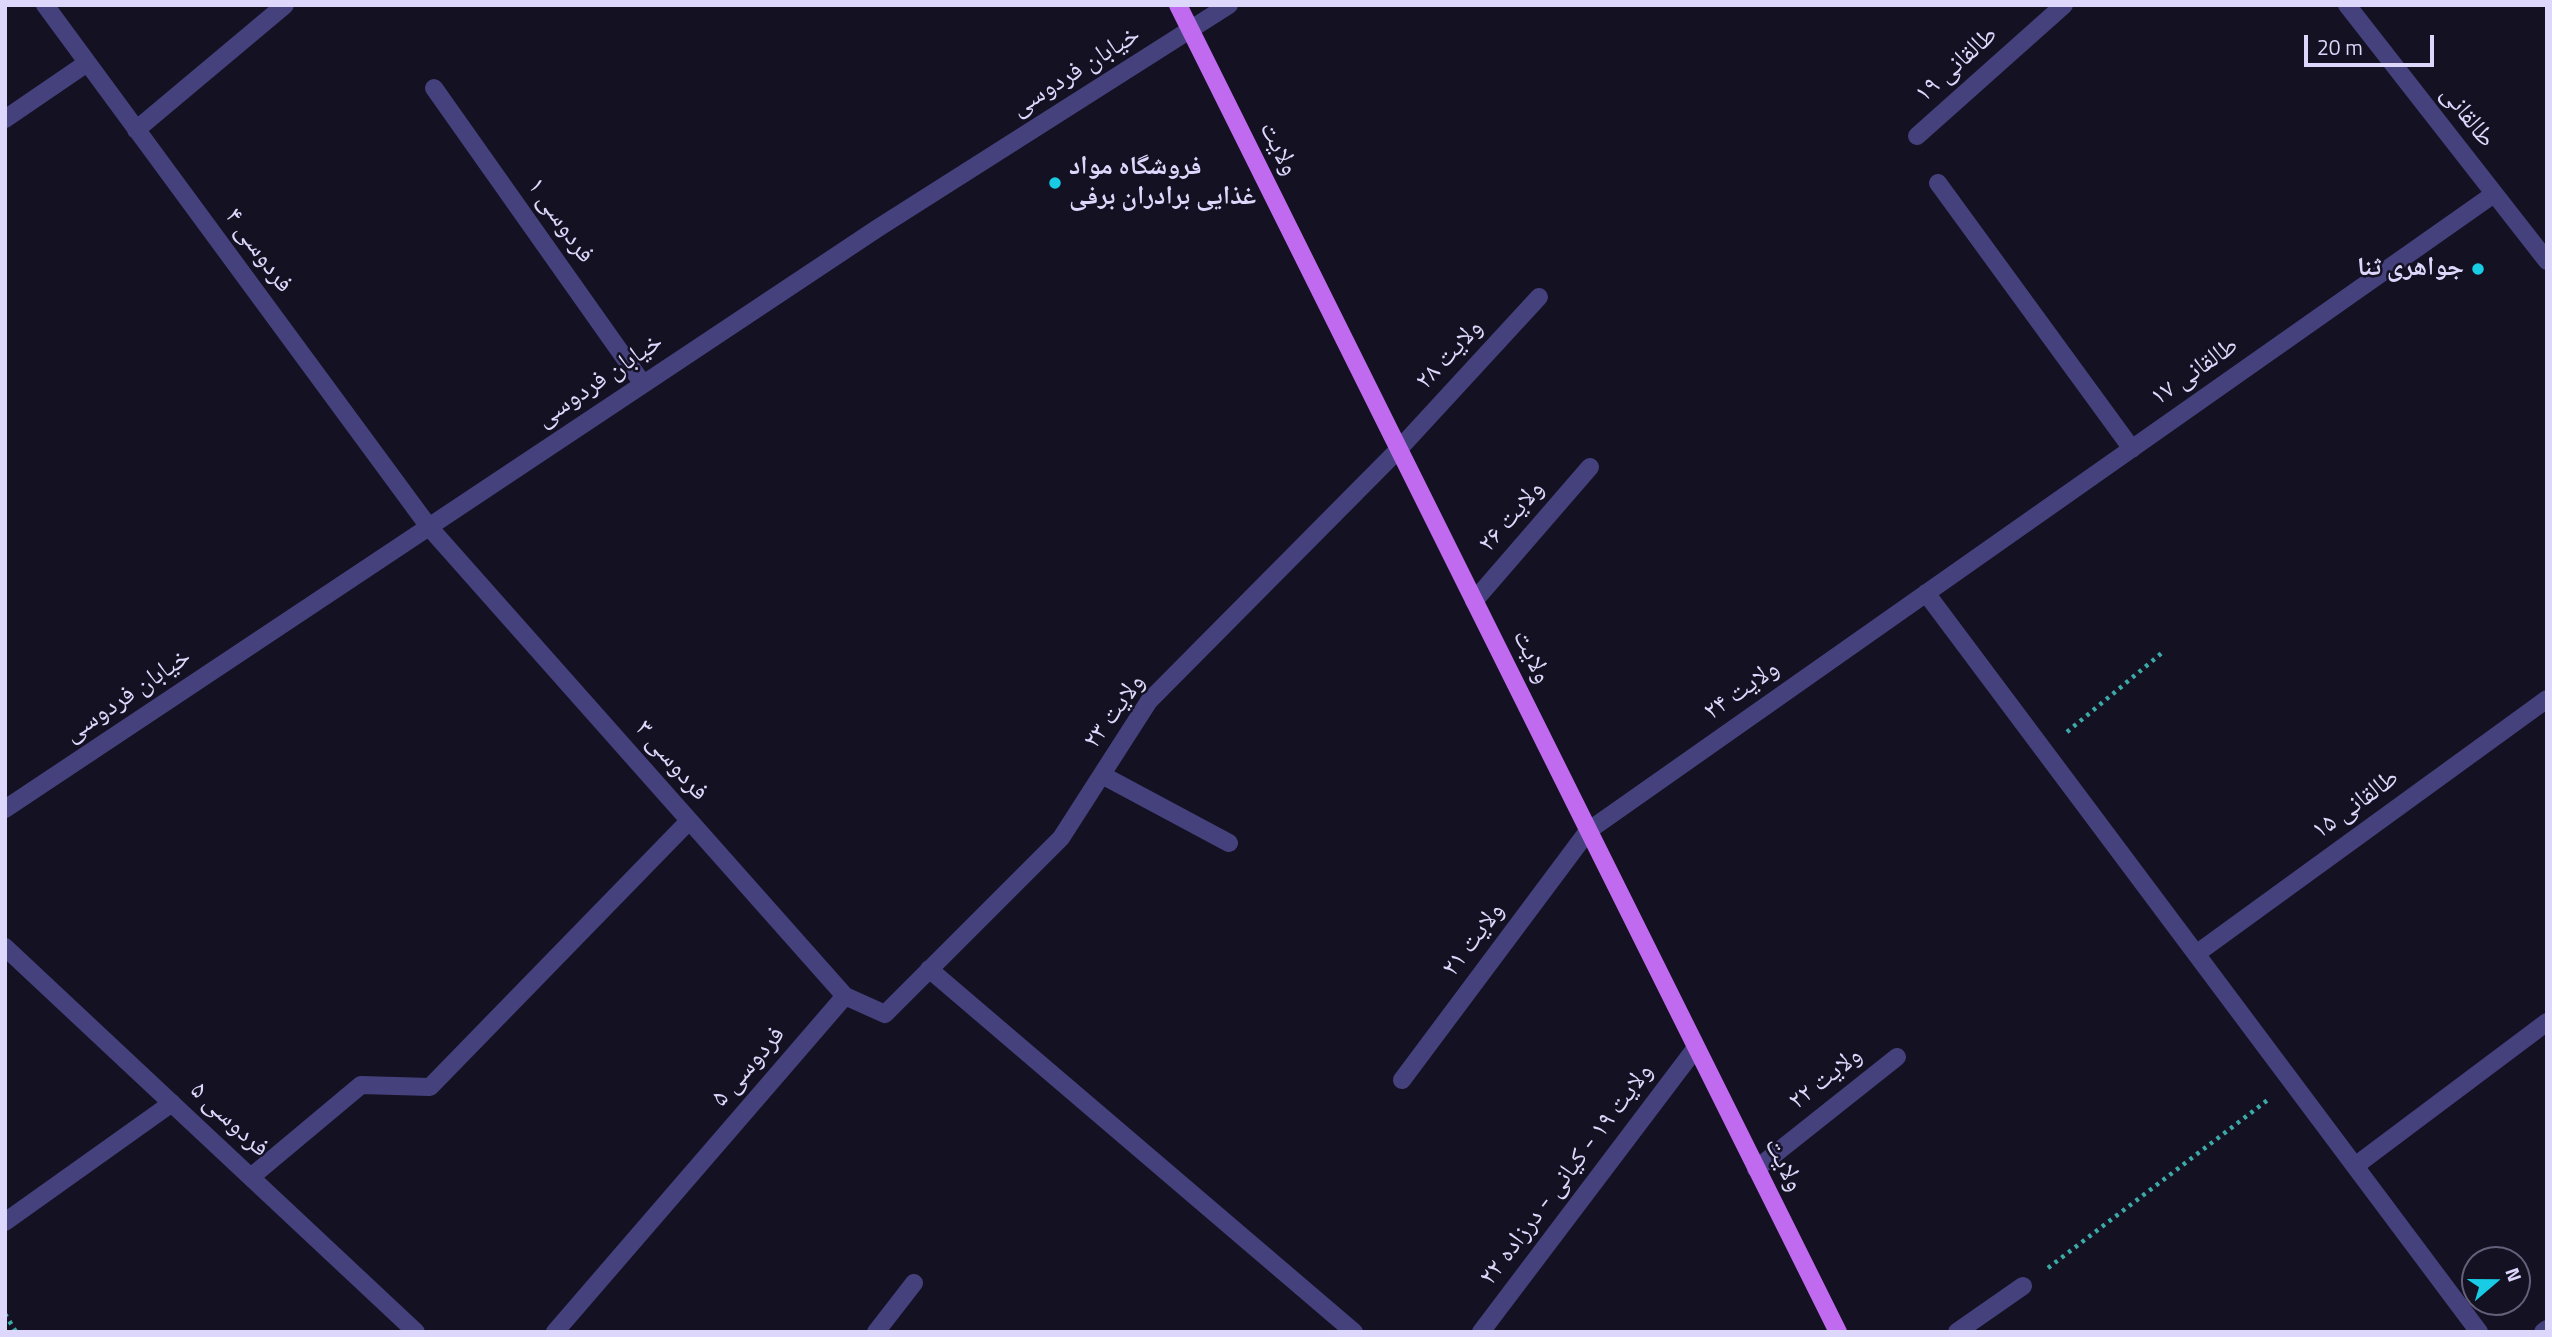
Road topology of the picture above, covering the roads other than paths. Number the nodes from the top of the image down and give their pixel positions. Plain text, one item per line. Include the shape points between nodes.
1 (45, 5) edge
2 (285, 5) edge
3 (1178, 5) edge
4 (1229, 5) edge
5 (2064, 5) edge
6 (2347, 5) edge
7 (1190, 32) junction
8 (87, 63) junction
9 (434, 88) dead end
10 (5, 119) edge
11 (136, 130) junction
12 (1917, 136) dead end
13 (1938, 183) dead end
14 (2494, 194) junction
15 (2547, 261) edge
16 (1539, 296) dead end
17 (643, 384) junction
18 (1399, 449) junction
19 (2132, 449) junction
20 (1590, 467) dead end
21 (429, 527) junction
22 (1926, 593) junction
23 (1474, 601) junction
24 (2547, 699) edge
25 (1102, 775) junction
26 (5, 809) edge
27 (689, 821) junction
28 (1588, 831) junction
29 (1229, 843) dead end
30 (5, 947) edge
31 (2196, 954) junction
32 (929, 969) junction
33 (845, 996) junction
34 (885, 1014) joint
35 (2547, 1022) edge
36 (1695, 1049) junction
37 (1897, 1057) dead end
38 (1402, 1080) dead end
39 (172, 1103) junction
40 (2355, 1166) junction
41 (1756, 1169) junction
42 (251, 1177) junction
43 (5, 1222) edge
44 (914, 1283) dead end
45 (2023, 1286) road end
46 (408, 1329) edge
47 (555, 1332) edge
48 (876, 1332) edge
49 (1354, 1332) edge
50 (1481, 1332) edge
51 (1838, 1332) edge
52 (1957, 1332) edge
53 (2479, 1332) edge

1 - 8 street, فردوسی ۴
2 - 11 street
3 - 7 main road, ولایت
4 - 7 street, خیابان فردوسی
5 - 12 street, طالقانی ۱۹
6 - 14 street, طالقانی
7 - 17 street, خیابان فردوسی via 878,228
7 - 18 main road, ولایت
8 - 10 street
8 - 11 street, فردوسی ۴
9 - 17 street, فردوسی ۱
11 - 21 street, فردوسی ۴
13 - 19 street
14 - 15 street, طالقانی
14 - 19 street, طالقانی ۱۷
16 - 18 street, ولایت ۲۸
17 - 21 street, خیابان فردوسی
18 - 23 main road, ولایت
18 - 25 street, ولایت ۲۳ via 1149,701
19 - 22 street, طالقانی ۱۷
20 - 23 street, ولایت ۲۶
21 - 26 street, خیابان فردوسی
21 - 27 street, فردوسی ۳
22 - 28 street, ولایت ۲۴
22 - 31 street
23 - 28 main road, ولایت
24 - 31 street, طالقانی ۱۵
25 - 29 street
25 - 32 street, ولایت ۲۳ via 1061,838
27 - 33 street, فردوسی ۳
27 - 42 street via 430,1087 361,1085
28 - 36 main road, ولایت
28 - 38 street, ولایت ۲۱
30 - 39 street, فردوسی ۵
31 - 40 street
32 - 34 street, ولایت ۲۳
32 - 49 street
33 - 34 street, فردوسی ۳
33 - 47 street, فردوسی ۵
35 - 40 street
36 - 41 main road, ولایت
36 - 50 street, ولایت ۱۹ - کیانی - درزاده ۲۲
37 - 41 street, ولایت ۲۲
39 - 42 street, فردوسی ۵
39 - 43 street
40 - 53 street
41 - 51 main road, ولایت
42 - 46 street, فردوسی ۵
44 - 48 street
45 - 52 street

